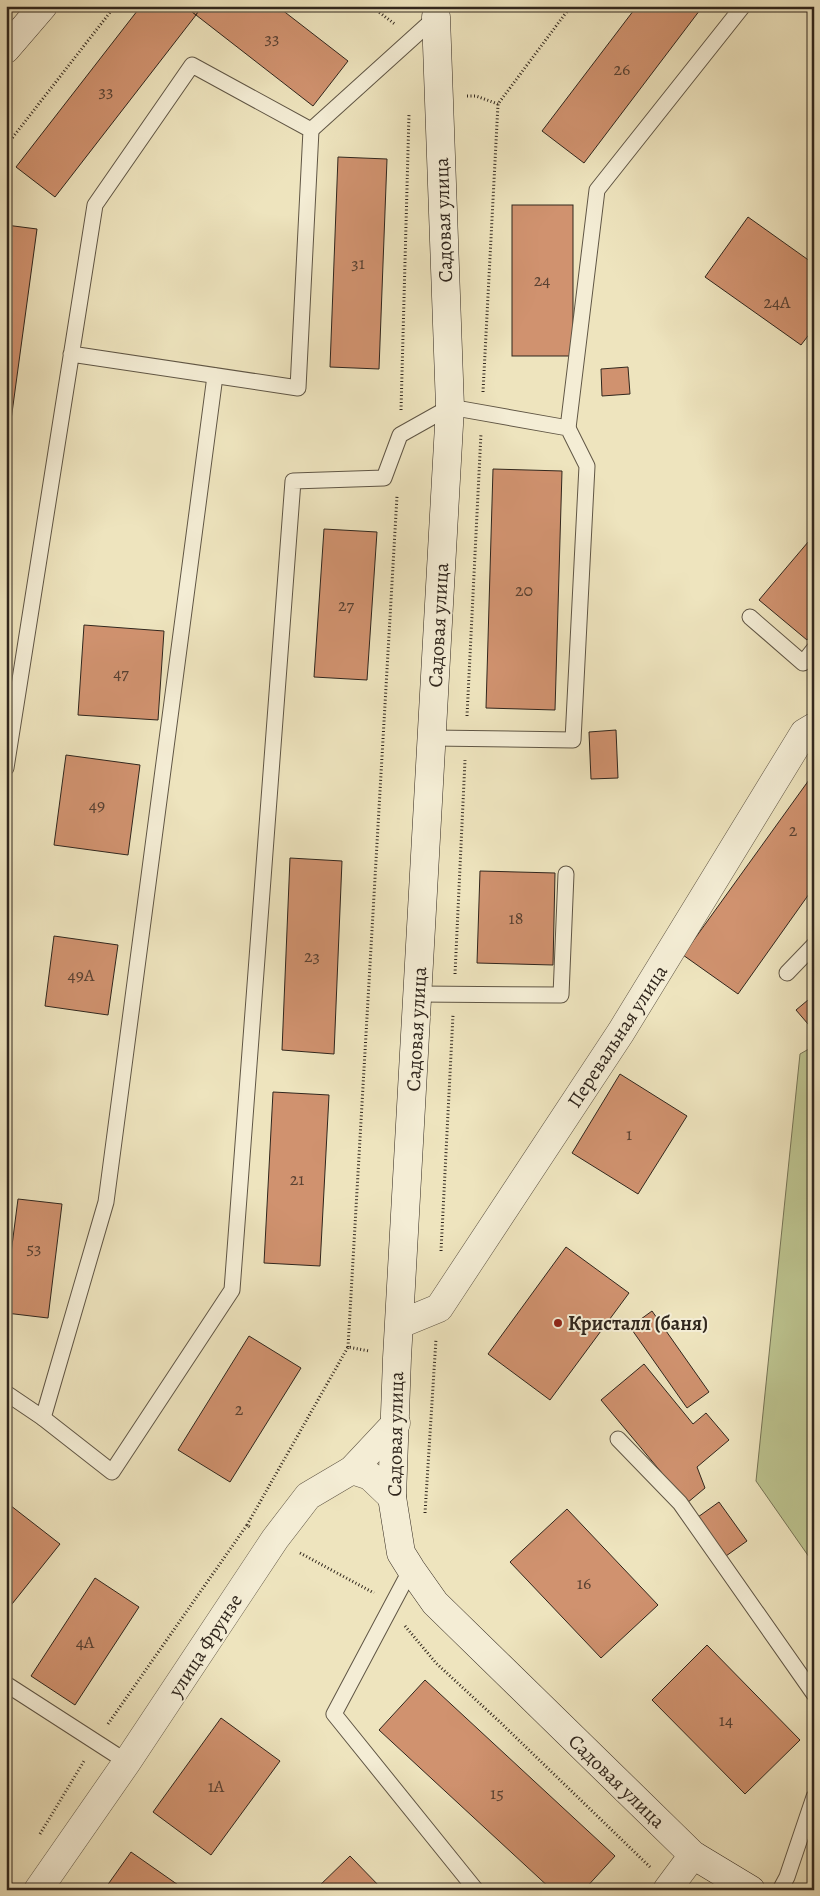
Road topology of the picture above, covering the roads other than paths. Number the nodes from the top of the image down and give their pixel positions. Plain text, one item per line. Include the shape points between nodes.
1 (43, 6) edge
2 (743, 6) edge
3 (434, 10) edge
4 (6, 49) edge
5 (311, 130) junction
6 (71, 354) junction
7 (215, 376) junction
8 (450, 407) junction
9 (568, 428) junction
10 (750, 618) dead end
11 (814, 649) edge
12 (814, 727) edge
13 (432, 738) junction
14 (6, 768) edge
15 (566, 874) dead end
16 (814, 945) edge
17 (787, 973) dead end
18 (418, 994) junction
19 (400, 1324) junction
20 (6, 1393) edge
21 (43, 1418) junction
22 (396, 1423) junction
23 (618, 1439) dead end
24 (352, 1470) junction
25 (392, 1497) junction
26 (411, 1569) junction
27 (6, 1684) edge
28 (814, 1694) edge
29 (127, 1762) junction
30 (814, 1797) edge
31 (693, 1854) junction
32 (38, 1890) edge
33 (476, 1890) edge
34 (667, 1890) edge
35 (751, 1890) edge
36 (780, 1890) edge

1 - 4 street
2 - 9 lane via 597,190
3 - 5 lane via 412,38
3 - 8 street, Садовая улица
5 - 6 lane via 192,65 95,205
5 - 7 lane via 298,388
6 - 7 lane
6 - 14 lane
7 - 21 lane via 106,1202
8 - 9 lane
8 - 13 street, Садовая улица
8 - 21 lane via 400,435 384,478 293,481 232,1290 112,1472
9 - 13 lane via 586,466 573,740
10 - 11 lane via 803,662
12 - 19 street, Перевальная улица via 804,733 621,1032 439,1308
13 - 18 street, Садовая улица
15 - 18 lane via 561,995
16 - 17 lane
18 - 19 street, Садовая улица
19 - 22 street, Садовая улица
20 - 21 lane
22 - 24 street, улица Фрунзе
22 - 25 street, Садовая улица
23 - 28 lane via 680,1503
24 - 25 street via 370,1476
24 - 29 street, улица Фрунзе via 308,1496 274,1539
25 - 26 street, Садовая улица via 401,1553
26 - 31 street, Садовая улица via 435,1603
26 - 33 lane via 334,1714
27 - 29 lane
29 - 32 street, улица Фрунзе
30 - 36 lane
31 - 34 street
31 - 35 street, Садовая улица

